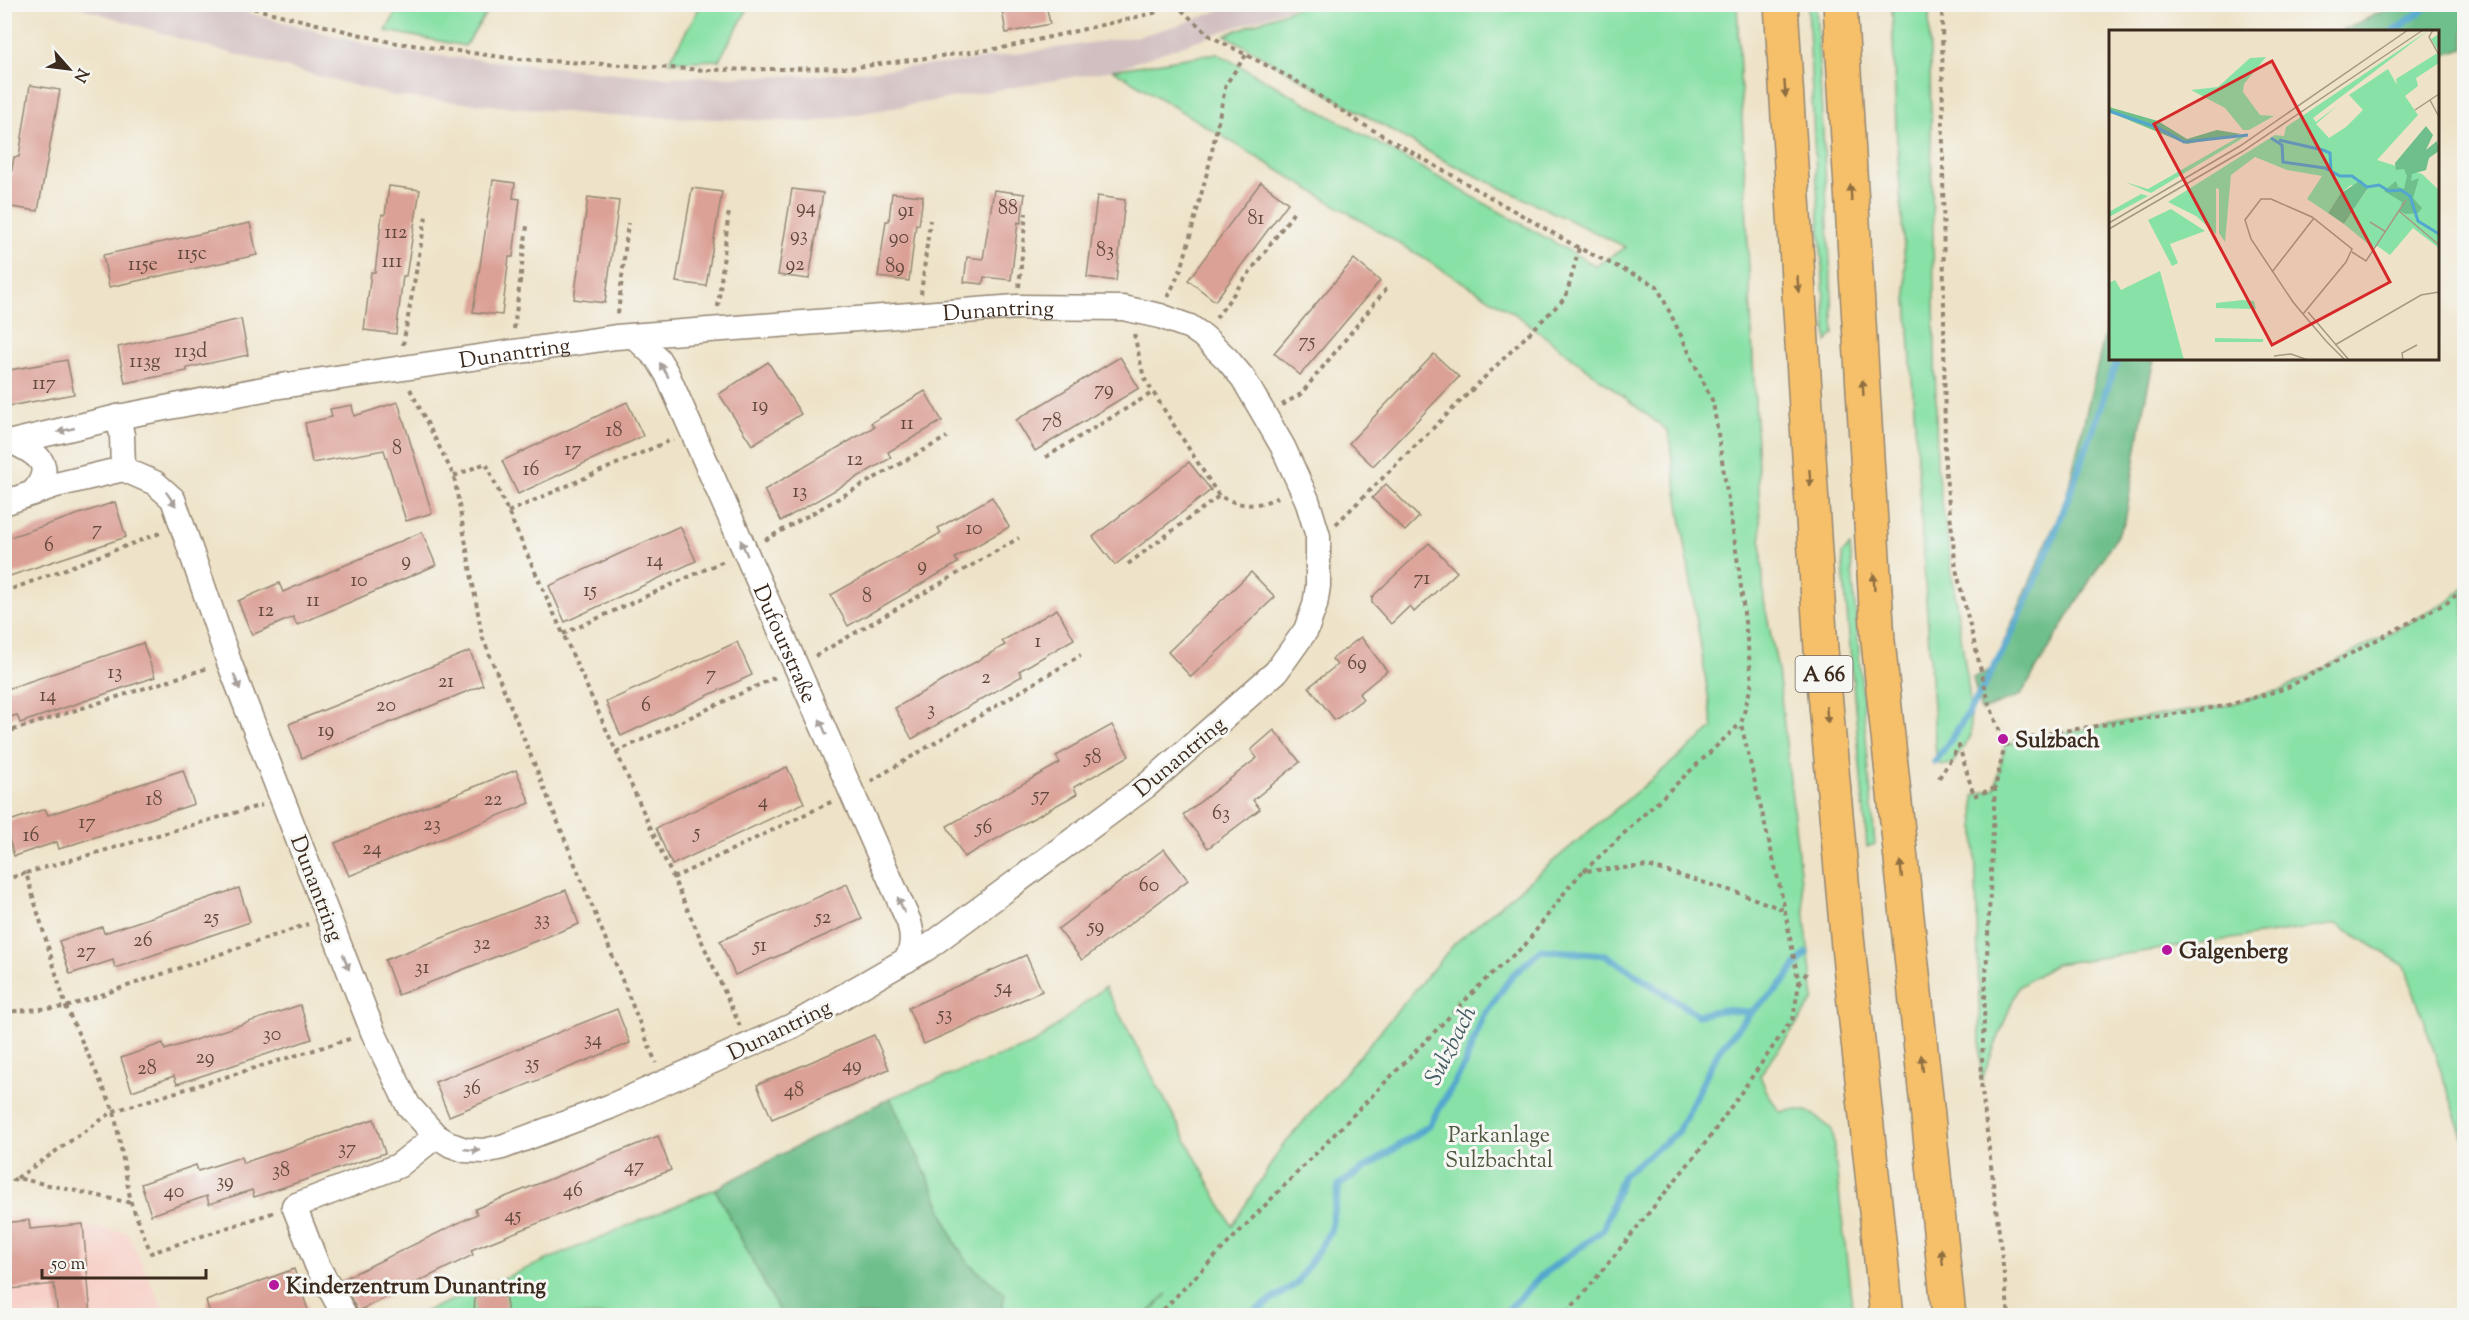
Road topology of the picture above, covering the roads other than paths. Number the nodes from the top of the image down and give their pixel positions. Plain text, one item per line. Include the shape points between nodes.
1 (1780, 4) edge
2 (1840, 4) edge
3 (625, 336) junction
4 (118, 417) junction
5 (9, 443) edge
6 (123, 470) junction
7 (33, 493) junction
8 (4, 502) edge
9 (907, 960) junction
10 (436, 1136) junction
11 (345, 1316) edge
12 (1887, 1316) edge
13 (1948, 1316) edge

1 -> 12 highway, A 66 via 1821,649
13 -> 2 highway, A 66 via 1878,641
3 - 4 street, Dunantring via 274,387
9 -> 3 street, Dufourstraße via 912,948 911,928 693,430 658,359
3 - 9 street, Dunantring via 1017,307 1123,308 1160,316 1203,336 1243,378 1301,487 1318,536 1318,586 1306,630 1276,672 1146,786
4 -> 5 street, Dunantring
4 - 6 street
5 - 7 street, Dunantring via 35,453 43,463 41,483
6 - 7 street
6 -> 10 street, Dunantring via 140,475 173,499 228,662 374,1032 408,1105
7 - 8 street
10 -> 9 street, Dunantring via 465,1150 502,1147 609,1107 749,1046
10 - 11 street via 398,1166 294,1206 317,1265

